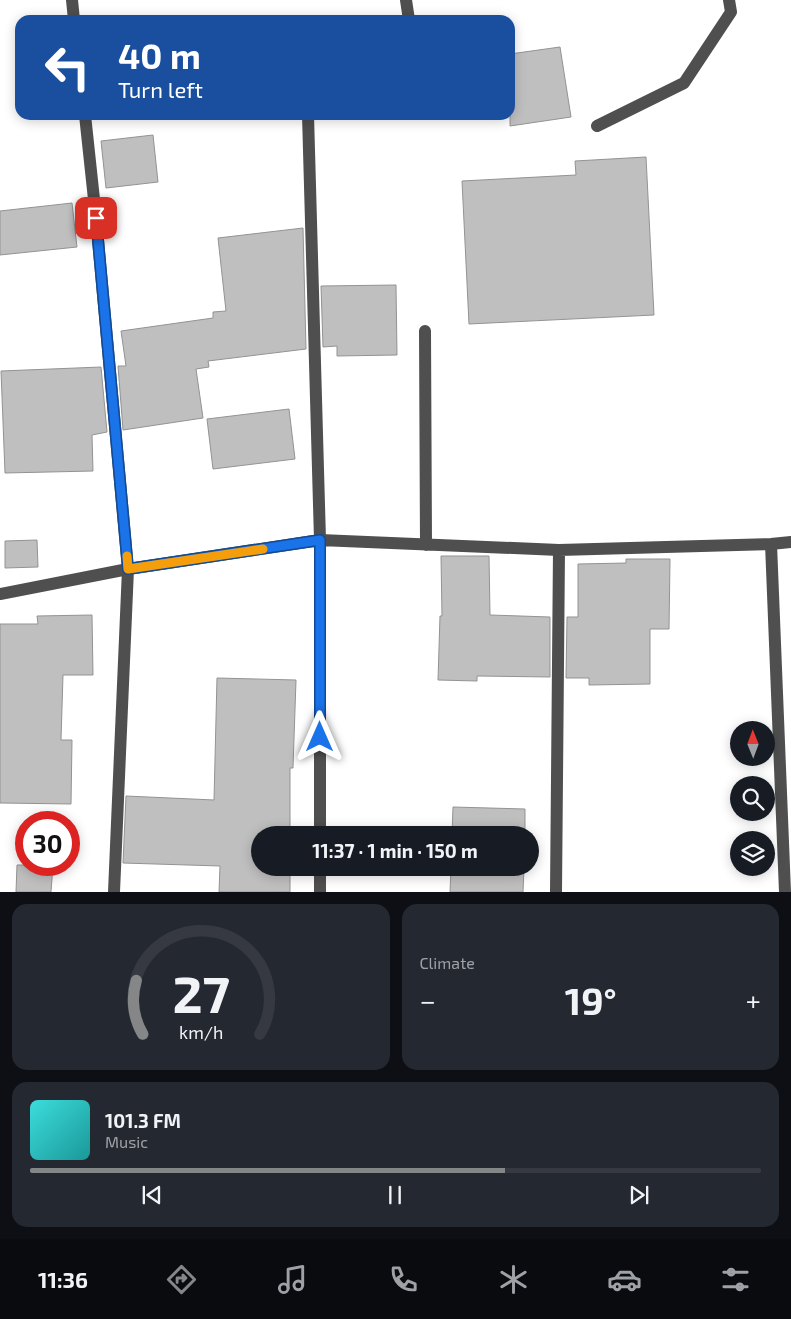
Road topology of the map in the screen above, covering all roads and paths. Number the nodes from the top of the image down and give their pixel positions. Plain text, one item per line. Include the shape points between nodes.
1 (72, 0) edge
2 (406, 0) edge
3 (729, 0) edge
4 (74, 15) edge
5 (408, 15) edge
6 (86, 120) edge
7 (308, 120) edge
8 (597, 126) dead end
9 (425, 331) dead end
10 (320, 540) junction
11 (791, 542) edge
12 (771, 544) junction
13 (426, 545) junction
14 (559, 550) junction
15 (128, 569) junction
16 (0, 594) edge
17 (785, 732) edge
18 (320, 826) edge
19 (320, 876) edge
20 (114, 892) edge
21 (320, 892) edge
22 (556, 892) edge
23 (785, 892) edge

1 - 4 street
2 - 5 street
3 - 8 street via 731,12 684,83
6 - 15 street
7 - 10 street
9 - 13 street
10 - 13 street
10 - 15 street
10 - 18 street
11 - 12 street
12 - 14 street
12 - 17 street
13 - 14 street
14 - 22 street
15 - 16 street
15 - 20 street
17 - 23 street
19 - 21 street

